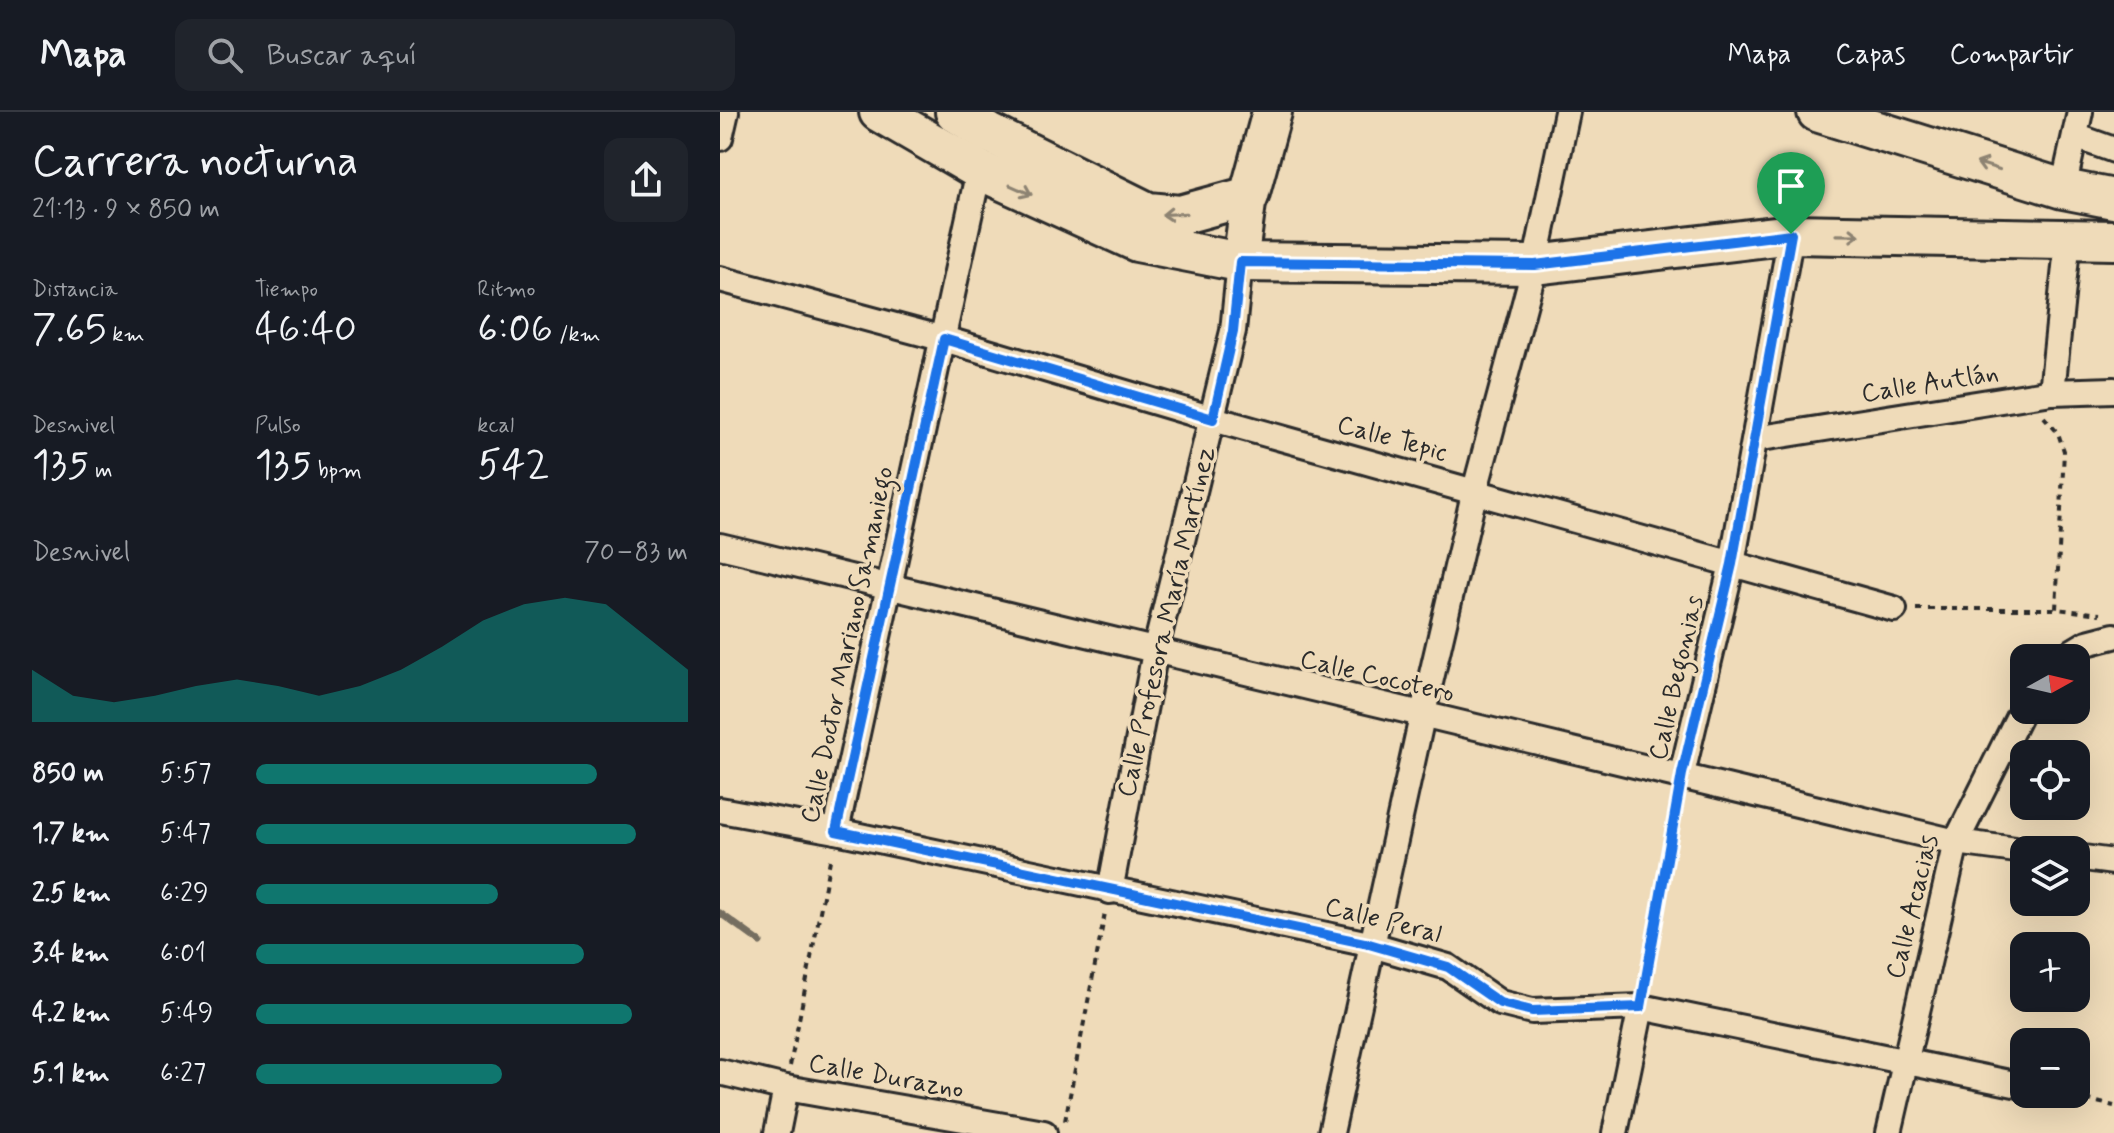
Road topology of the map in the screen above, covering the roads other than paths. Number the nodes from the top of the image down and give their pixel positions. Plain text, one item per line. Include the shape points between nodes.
1 (726, 112) edge
2 (879, 112) edge
3 (955, 112) edge
4 (1272, 112) edge
5 (1567, 112) edge
6 (1817, 112) edge
7 (992, 122) edge
8 (2077, 124) edge
9 (720, 138) edge
10 (2114, 150) edge
11 (979, 170) junction
12 (2063, 189) junction
13 (1249, 196) junction
14 (2114, 199) edge
15 (1791, 234) junction
16 (2068, 238) junction
17 (2114, 240) edge
18 (1240, 262) junction
19 (1535, 265) junction
20 (720, 279) edge
21 (944, 339) junction
22 (2114, 390) edge
23 (2052, 392) junction
24 (1213, 419) junction
25 (1755, 439) junction
26 (1475, 490) junction
27 (720, 546) edge
28 (1732, 564) junction
29 (887, 587) junction
30 (1894, 609) road end
31 (2110, 626) edge
32 (2085, 644) edge
33 (1155, 652) junction
34 (1422, 717) junction
35 (2015, 724) edge
36 (1682, 774) junction
37 (720, 810) edge
38 (836, 831) junction
39 (1956, 842) junction
40 (2010, 849) edge
41 (2090, 859) edge
42 (2114, 862) edge
43 (1110, 891) junction
44 (1369, 944) junction
45 (1641, 1007) junction
46 (1903, 1063) junction
47 (720, 1072) edge
48 (2010, 1083) edge
49 (786, 1088) junction
50 (777, 1133) edge
51 (1044, 1133) edge
52 (1331, 1133) edge
53 (1615, 1133) edge
54 (1889, 1133) edge

1 - 9 street
2 - 11 main road
3 - 7 main road
4 - 13 main road, Calle Profesora María Martínez
5 - 19 street
12 -> 6 main road
13 -> 7 main road via 1180,215 1148,212
8 - 10 street
8 - 12 street
11 -> 18 main road via 1137,242
11 - 21 street, Calle Doctor Mariano Samaniego
12 - 14 main road
13 - 18 main road, Calle Profesora María Martínez
15 -> 16 main road
15 - 19 main road
15 - 25 street, Calle Begonias
16 - 17 main road
16 - 23 street
18 - 19 main road
18 - 24 street, Calle Profesora María Martínez via 1233,331
19 - 26 street
20 - 21 street, Calle Tepic
21 - 24 street, Calle Tepic
21 - 29 street, Calle Doctor Mariano Samaniego
22 - 23 street, Calle Autlán
23 - 25 street, Calle Autlán
24 - 26 street, Calle Tepic
24 - 33 street, Calle Profesora María Martínez
25 - 28 street, Calle Begonias
26 - 28 street, Calle Tepic
26 - 34 street
27 - 29 street, Calle Cocotero
28 - 30 street, Calle Tepic
28 - 36 street, Calle Begonias
29 - 33 street, Calle Cocotero
29 - 38 street, Calle Doctor Mariano Samaniego
31 - 32 street
33 - 34 street, Calle Cocotero
33 - 43 street, Calle Profesora María Martínez
34 - 36 street, Calle Cocotero
34 - 44 street
35 - 39 street, Calle Acacias
36 - 39 street, Calle Cocotero
37 - 38 street, Calle Peral
38 - 43 street, Calle Peral
39 - 40 street, Calle Cocotero
39 - 46 street, Calle Acacias
41 - 42 street
43 - 44 street, Calle Peral
44 - 45 street, Calle Peral via 1448,967 1500,1003 1532,1011
44 - 52 street
45 - 46 street, Calle Peral
45 - 53 street
46 - 48 street, Calle Peral
46 - 54 street, Calle Acacias
47 - 49 street, Calle Durazno
49 - 50 street
49 - 51 street, Calle Durazno

